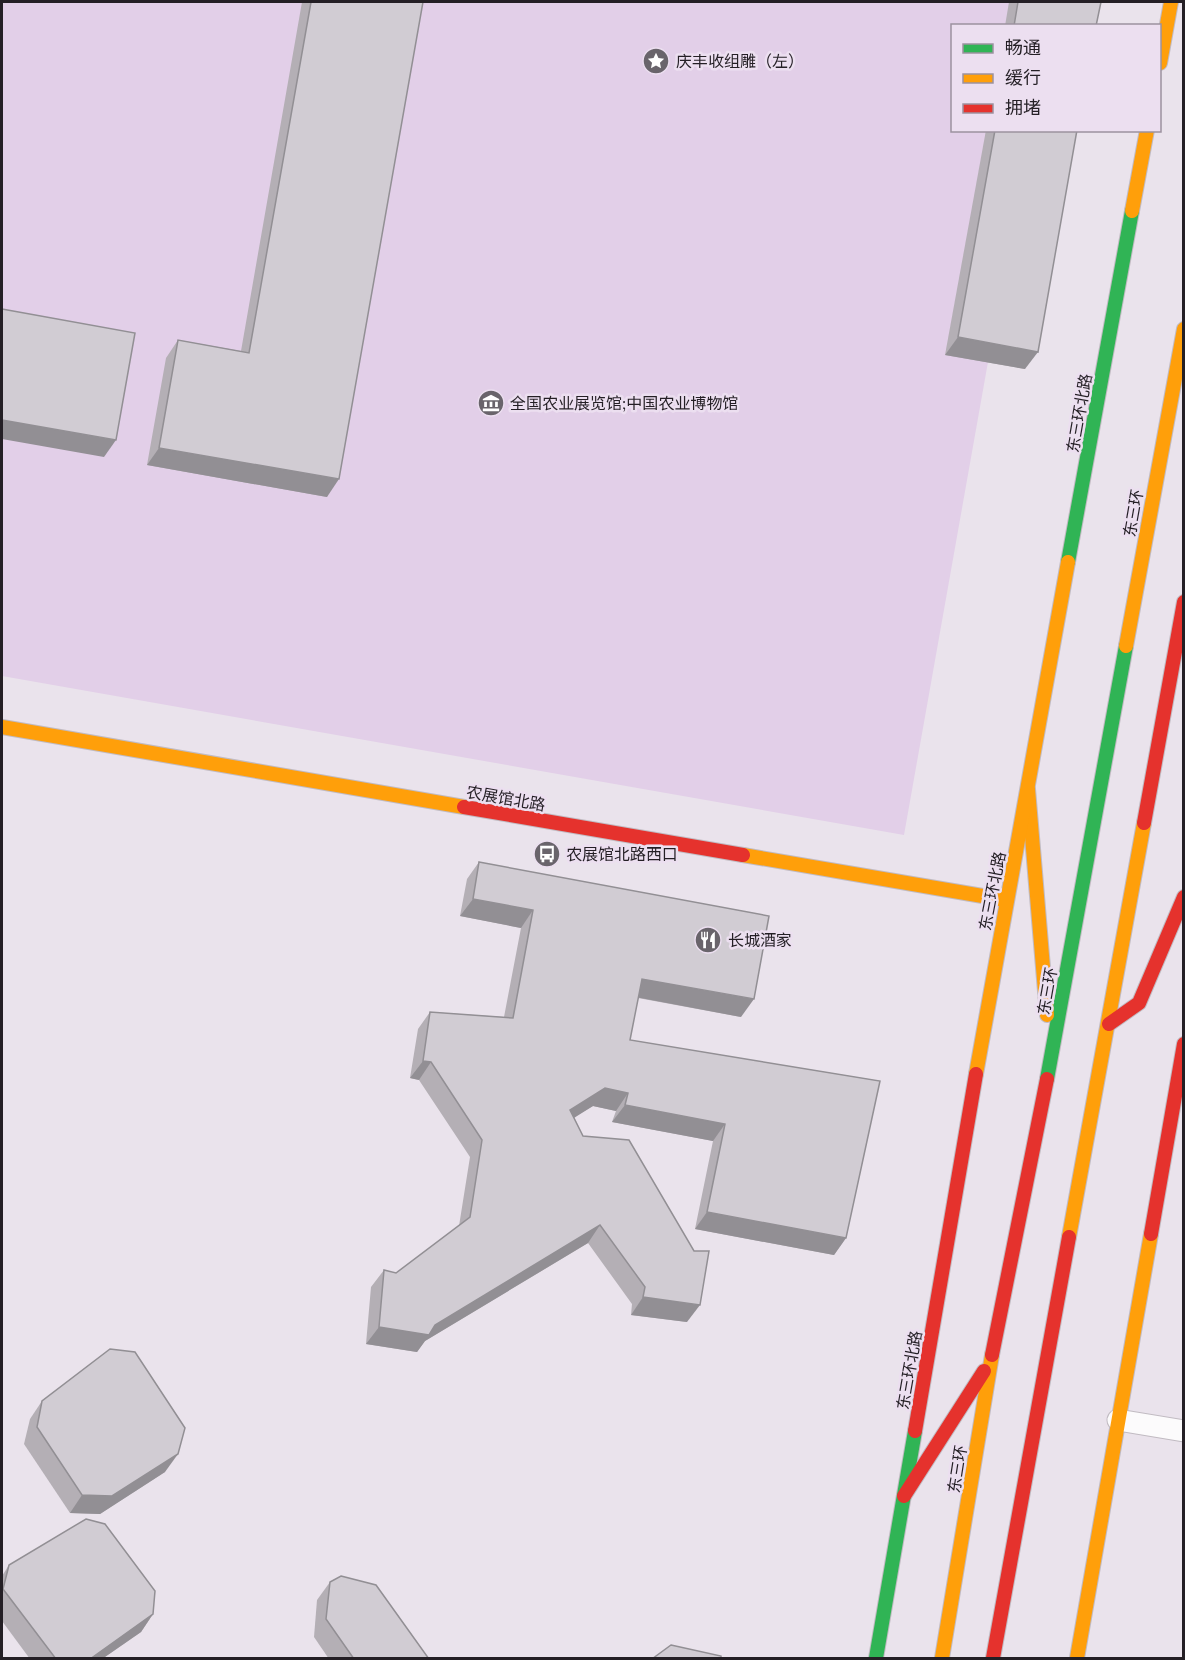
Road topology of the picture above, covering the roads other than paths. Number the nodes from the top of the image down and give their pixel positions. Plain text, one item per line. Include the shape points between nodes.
1 (1171, 2) edge
2 (1161, 57) edge
3 (1147, 132) edge
4 (1184, 329) edge
5 (1184, 602) edge
6 (2, 727) edge
7 (1028, 789) junction
8 (1184, 897) edge
9 (1006, 900) junction
10 (1108, 1024) junction
11 (1184, 1044) edge
12 (1051, 1059) junction
13 (991, 1360) junction
14 (1118, 1420) junction
15 (1184, 1431) edge
16 (904, 1496) junction
17 (876, 1659) edge
18 (942, 1659) edge
19 (993, 1659) edge
20 (1077, 1659) edge

1 - 2 main road
3 - 7 main road, 东三环北路
4 - 12 main road, 东三环
5 - 10 main road
6 - 9 main road, 农展馆北路
7 - 9 main road, 东三环北路
7 - 12 main road
8 - 10 main road via 1139,1003
9 - 16 main road, 东三环北路
10 - 19 main road
11 - 14 main road
12 - 13 main road, 东三环
13 - 16 main road
13 - 18 main road, 东三环
14 - 15 street
14 - 20 main road
16 - 17 main road, 东三环北路

